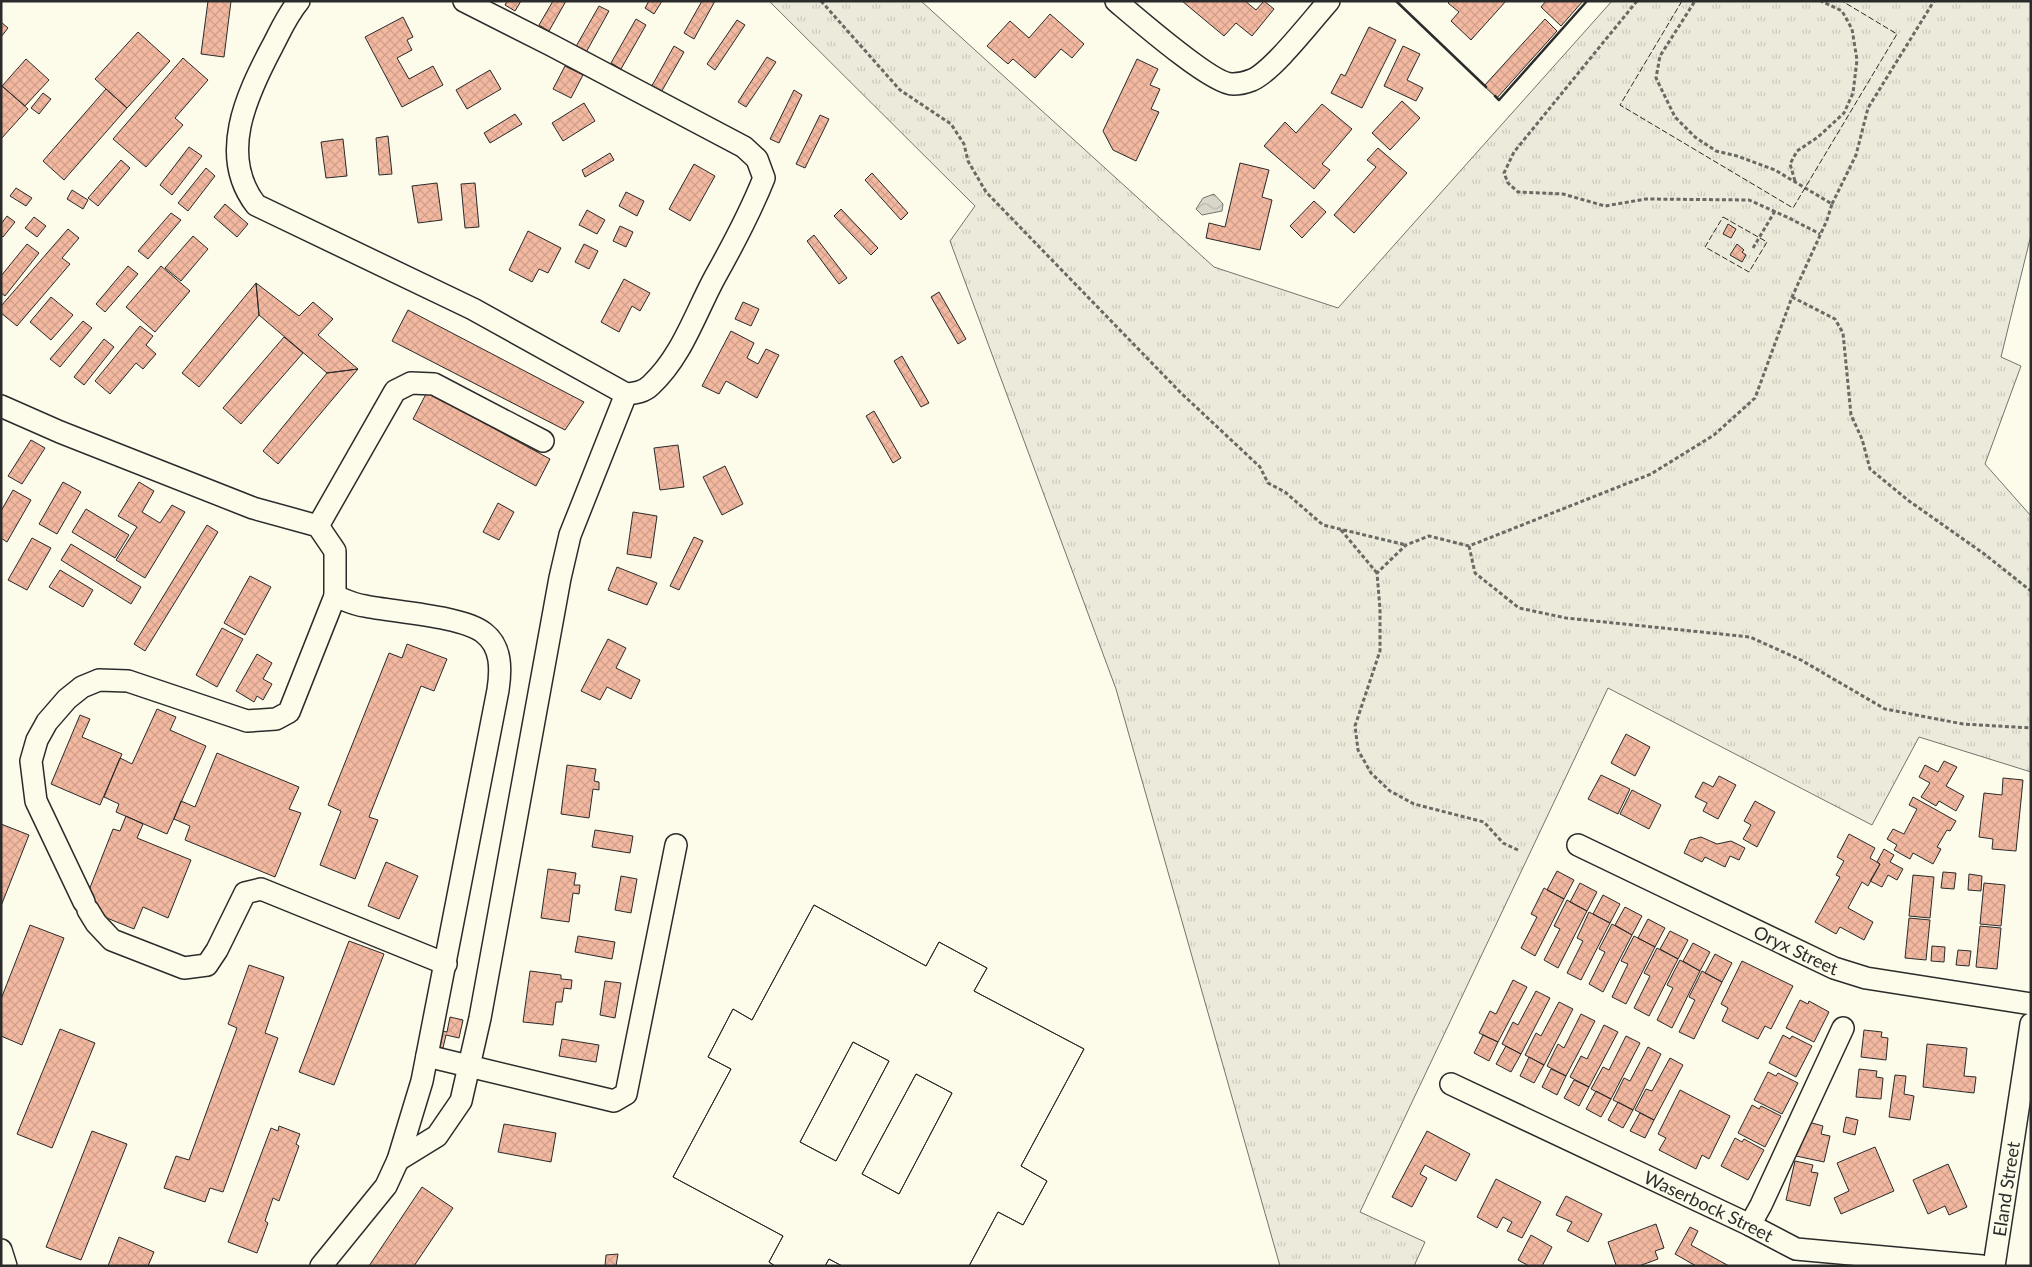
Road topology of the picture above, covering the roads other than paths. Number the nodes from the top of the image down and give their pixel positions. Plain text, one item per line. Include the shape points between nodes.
1 (299, 1) edge
2 (464, 1) edge
3 (1116, 1) edge
4 (1329, 1) edge
5 (626, 394) junction
6 (1, 406) edge
7 (543, 441) dead end
8 (318, 526) junction
9 (335, 596) junction
10 (676, 845) dead end
11 (1578, 845) dead end
12 (446, 964) junction
13 (2031, 1004) edge
14 (2031, 1024) edge
15 (1842, 1028) dead end
16 (427, 1056) junction
17 (469, 1066) junction
18 (1452, 1084) dead end
19 (398, 1160) junction
20 (1750, 1225) junction
21 (1, 1250) edge
22 (1792, 1257) edge
23 (6, 1266) edge
24 (321, 1266) edge
25 (1982, 1266) edge
26 (1994, 1266) edge

1 - 5 street via 267,57 242,117 237,150 239,174 246,192 256,205 473,309
2 - 5 street via 744,147 757,159 764,178 750,213 690,332 650,386 641,392
3 - 4 street via 1204,70 1221,81 1233,84 1253,79 1273,64
5 - 17 street via 568,543
6 - 8 street via 254,508
7 - 8 street via 434,384 411,383 395,390
8 - 9 street via 334,551
9 - 12 street via 364,606 467,624 485,633 496,650 501,669 498,690
9 - 12 street via 289,712 276,719 248,721 128,681 99,680 82,687 67,699 37,740 31,761 36,801 86,906 112,940 184,968 207,965 245,893 261,889
10 - 17 street via 626,1094 614,1101
11 - 13 street, Oryx Street via 1834,968 1866,978
12 - 16 street
14 - 26 street, Eland Street
15 - 20 street
16 - 17 street
16 - 19 street
17 - 19 street via 461,1101 437,1136
18 - 20 street, Waserbock Street
19 - 24 street via 386,1186
20 - 22 street, Waserbock Street
21 - 23 street
22 - 25 street, Waserbock Street

